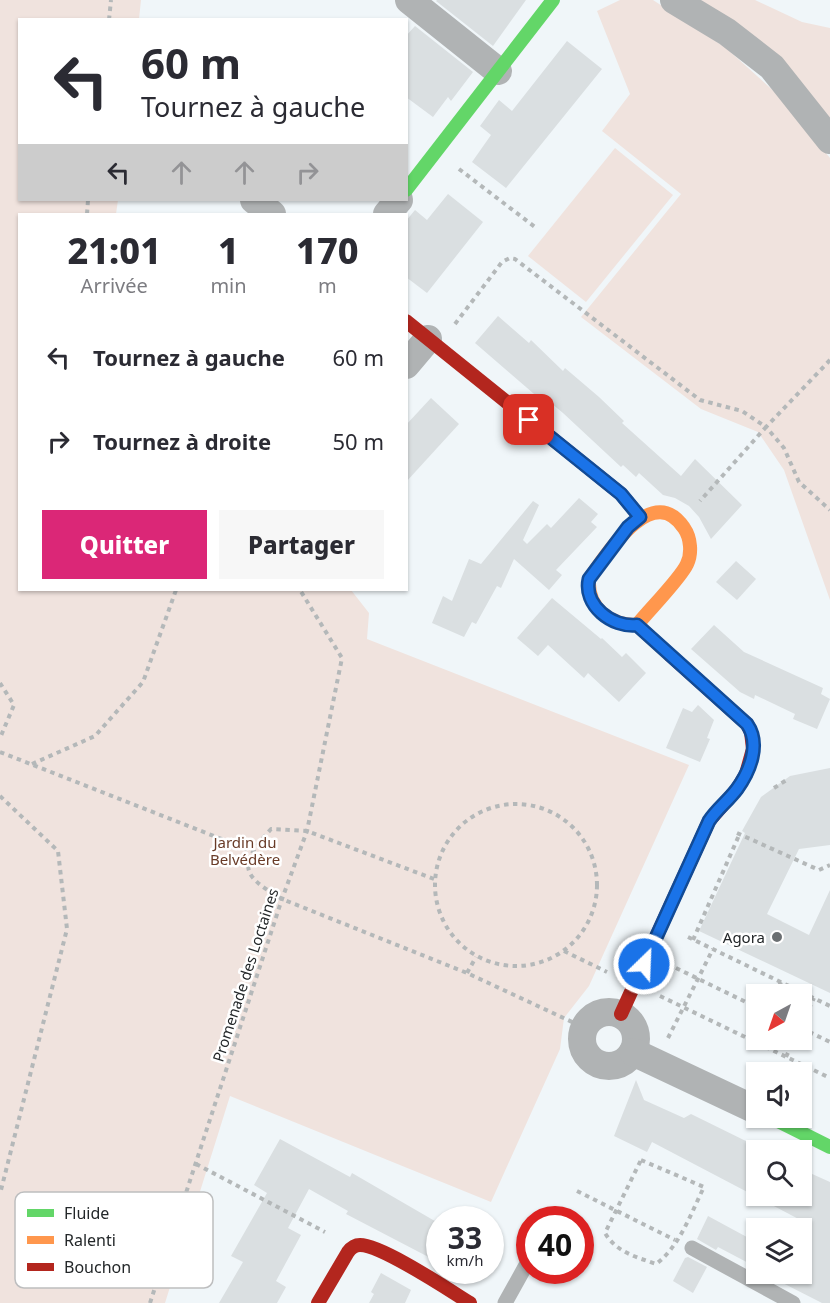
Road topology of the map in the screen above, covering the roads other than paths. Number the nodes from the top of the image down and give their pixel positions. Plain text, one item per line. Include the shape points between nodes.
1 (409, 0) edge
2 (553, 0) edge
3 (674, 0) edge
4 (498, 71) junction
5 (830, 140) edge
6 (408, 188) edge
7 (255, 201) edge
8 (398, 201) edge
9 (271, 213) edge
10 (388, 213) edge
11 (424, 335) edge
12 (408, 362) edge
13 (640, 517) junction
14 (637, 625) junction
15 (621, 1014) junction
16 (633, 1052) junction
17 (746, 1105) edge
18 (791, 1128) edge
19 (830, 1148) edge
20 (692, 1248) road end
21 (516, 1283) edge
22 (318, 1303) edge
23 (470, 1303) edge
24 (505, 1303) edge
25 (793, 1303) edge

1 - 4 street
2 - 4 street
3 - 5 street via 727,32 772,67
4 - 6 street
7 - 9 street
8 - 10 street
11 - 12 street
11 - 13 street via 621,494
13 - 14 street via 589,579 587,588 608,619
13 - 14 street via 660,512 672,516 681,523 689,539 690,554 687,565
14 - 15 street via 747,724 752,731 754,750 736,790 709,821
15 - 16 street via 635,1031
15 - 16 street via 596,1015 585,1028 584,1048 592,1059 611,1066
16 - 17 street
18 - 19 street
20 - 25 lane
21 - 24 lane
22 - 23 street via 342,1260 352,1247 360,1245 378,1251

